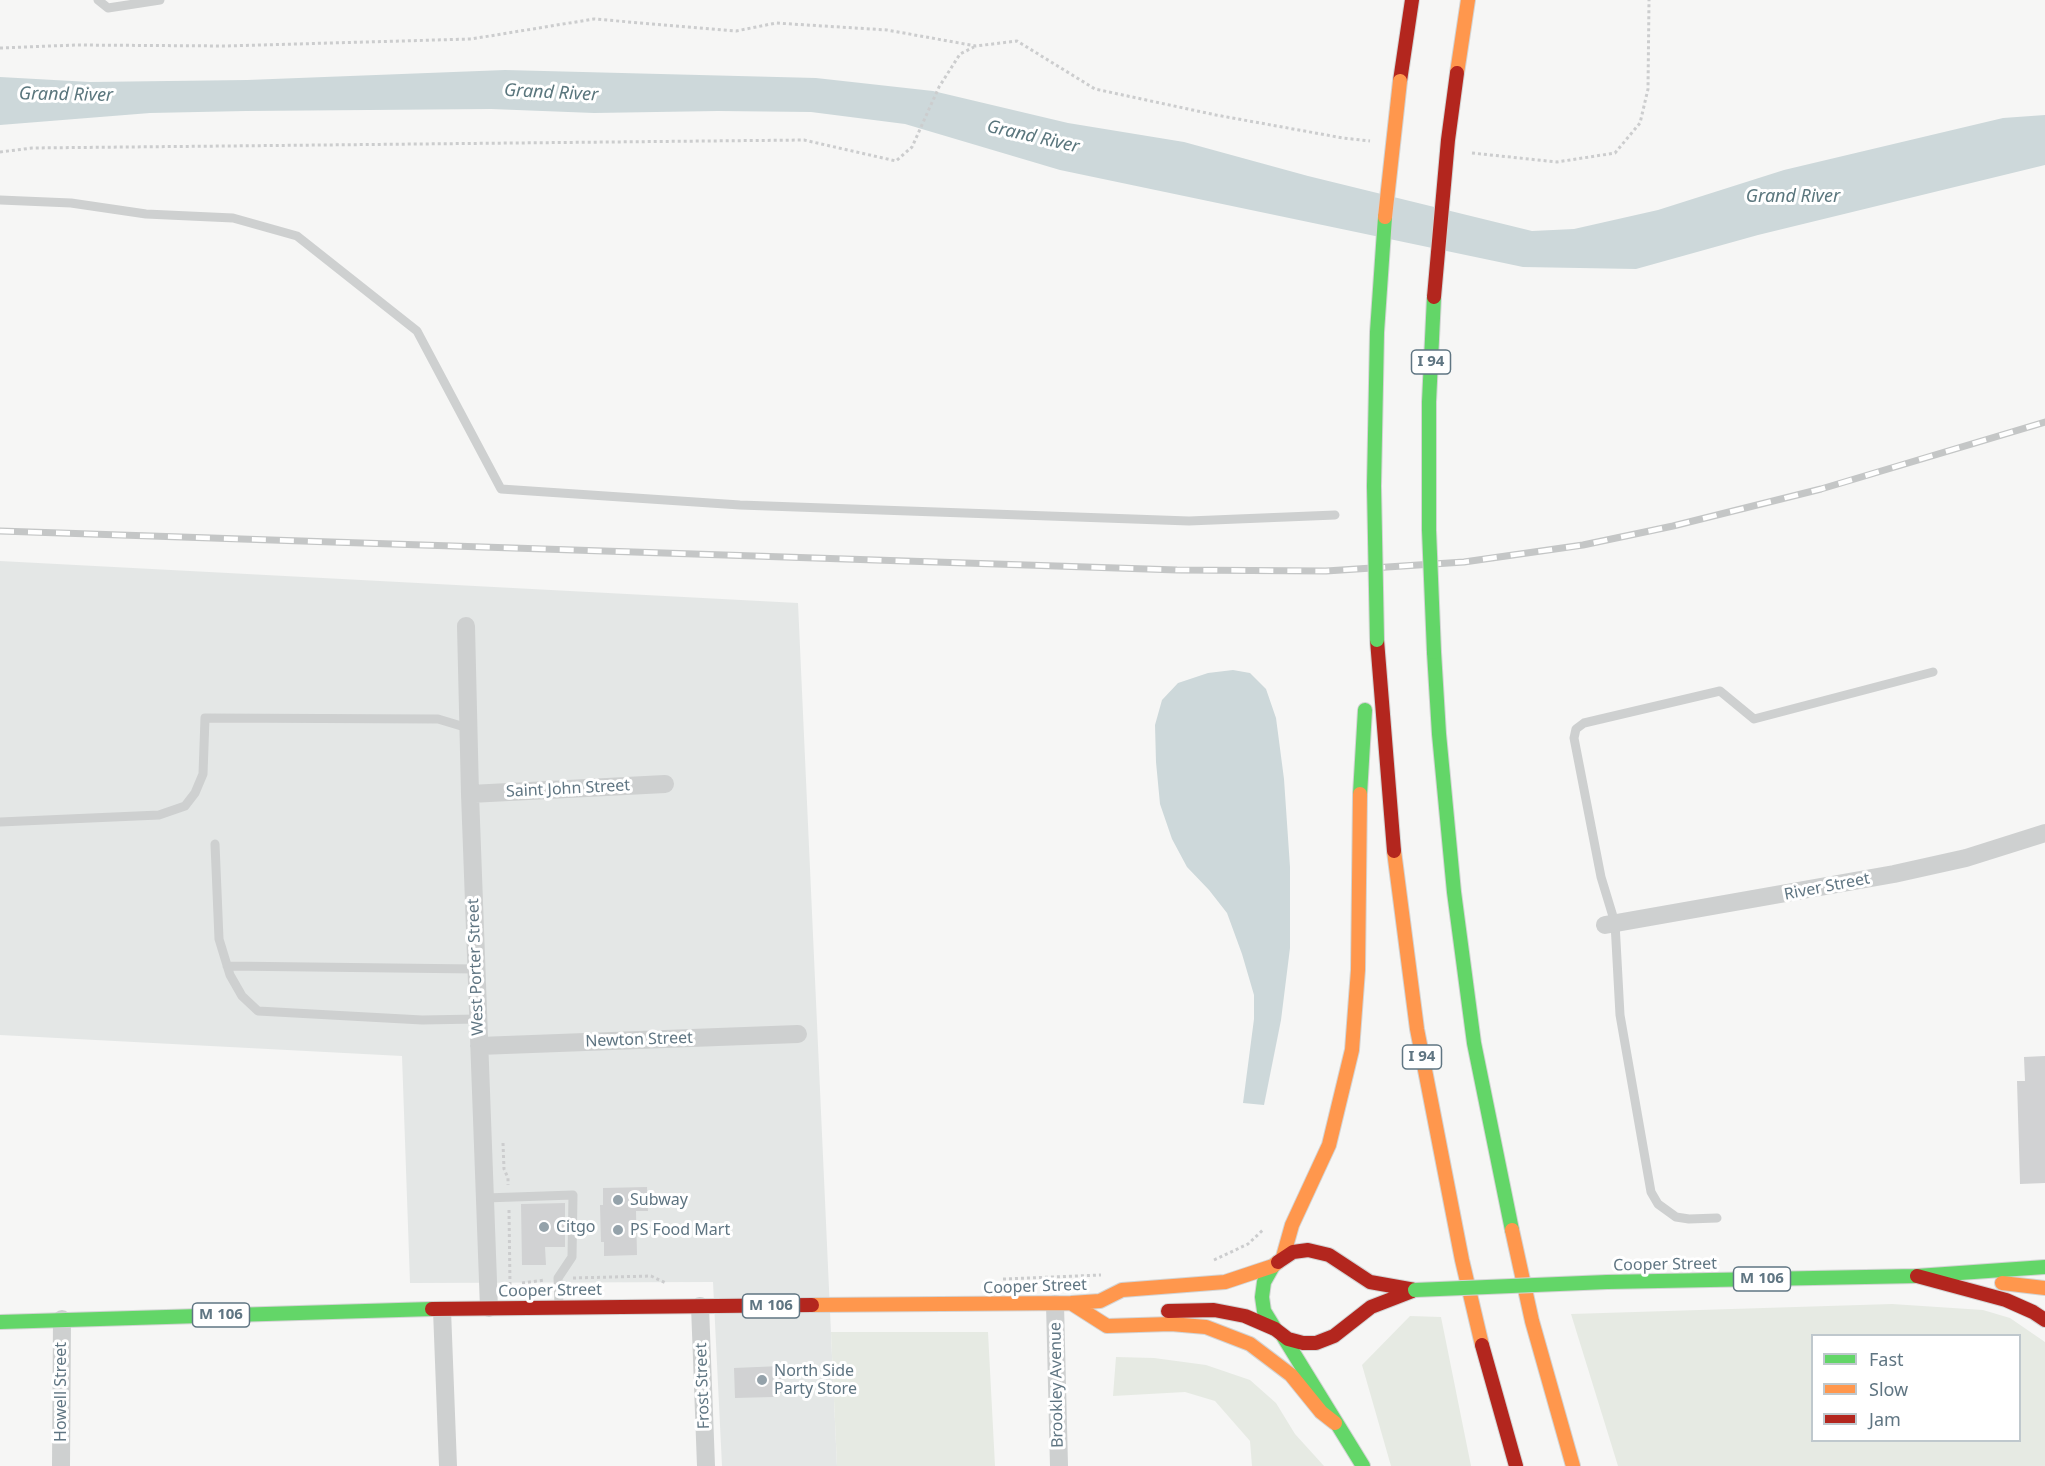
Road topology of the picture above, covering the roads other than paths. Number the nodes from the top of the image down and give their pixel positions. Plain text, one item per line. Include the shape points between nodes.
1 (98, 0) edge
2 (160, 0) edge
3 (1412, 0) edge
4 (1468, 0) edge
5 (0, 200) edge
6 (1335, 515) dead end
7 (466, 626) dead end
8 (1377, 640) junction
9 (1933, 672) dead end
10 (468, 728) junction
11 (666, 784) dead end
12 (470, 794) junction
13 (0, 822) edge
14 (2045, 833) edge
15 (215, 844) dead end
16 (1610, 924) junction
17 (227, 966) junction
18 (476, 969) junction
19 (478, 1019) junction
20 (798, 1034) dead end
21 (479, 1046) junction
22 (485, 1198) junction
23 (1717, 1218) dead end
24 (1518, 1258) junction
25 (1278, 1262) junction
26 (2045, 1266) edge
27 (1345, 1267) junction
28 (1917, 1276) junction
29 (1354, 1288) dead end
30 (2045, 1288) edge
31 (1415, 1290) junction
32 (1354, 1302) dead end
33 (1063, 1303) junction
34 (700, 1306) junction
35 (559, 1307) junction
36 (1110, 1307) junction
37 (489, 1308) junction
38 (442, 1310) junction
39 (62, 1319) junction
40 (2045, 1320) edge
41 (0, 1322) edge
42 (1346, 1325) junction
43 (1279, 1333) junction
44 (1575, 1422) dead end
45 (1335, 1423) junction
46 (61, 1466) edge
47 (448, 1466) edge
48 (706, 1466) edge
49 (1059, 1466) edge
50 (1364, 1466) edge
51 (1516, 1466) edge
52 (1573, 1466) edge

1 - 2 lane via 108,8
3 - 8 main road, I 94, bridge via 1386,205 1377,332
4 - 24 main road, I 94, bridge via 1456,72 1435,279 1428,530 1439,734 1454,892 1474,1043
5 - 6 lane via 71,202 146,214 233,218 297,236 417,331 501,489 740,505 1189,521
7 - 10 street, West Porter Street
8 - 25 main road via 1362,742 1358,970 1352,1050 1329,1145
8 - 51 main road, I 94 via 1395,862 1419,1039 1462,1260
9 - 16 lane via 1754,719 1720,691 1580,725 1575,738
10 - 12 street, West Porter Street
10 - 13 lane via 438,719 206,718 202,774 185,806 159,814
11 - 12 street, Saint John Street
12 - 18 street, West Porter Street
14 - 16 street, River Street via 1966,858 1894,874
15 - 17 lane via 219,939
16 - 23 lane via 1620,1015 1651,1192 1658,1204 1676,1217
17 - 18 lane
17 - 19 lane via 242,996 258,1011 422,1020
18 - 19 street, West Porter Street
19 - 21 street, West Porter Street
20 - 21 street, Newton Street
21 - 22 street, West Porter Street
22 - 35 lane via 573,1195 572,1257 558,1278
22 - 37 street, West Porter Street
24 - 44 main road
24 - 52 main road, I 94
25 - 27 main road, Cooper Street / M 106 via 1300,1251 1315,1251
25 - 36 main road, Cooper Street / M 106 via 1243,1278 1215,1284 1122,1290
25 - 43 main road via 1264,1282 1262,1297 1264,1311
26 - 28 main road, Cooper Street / M 106
27 - 29 main road
27 - 31 main road, Cooper Street / M 106 via 1370,1282
28 - 30 main road, Cooper Street / M 106
28 - 31 main road, Cooper Street / M 106, bridge
28 - 40 main road via 2006,1300
31 - 42 main road, Cooper Street / M 106 via 1371,1307
32 - 42 main road
33 - 34 main road, Cooper Street / M 106
33 - 36 main road, Cooper Street / M 106
33 - 45 main road via 1107,1326 1171,1324 1206,1327 1230,1335 1250,1344 1291,1375
33 - 49 street, Brookley Avenue
34 - 35 main road, Cooper Street / M 106
34 - 48 street, Frost Street
35 - 37 main road, Cooper Street / M 106
36 - 43 main road, Cooper Street / M 106 via 1214,1310 1245,1316
37 - 38 main road, Cooper Street / M 106
38 - 39 main road, Cooper Street / M 106
38 - 47 street
39 - 41 main road, Cooper Street / M 106
39 - 46 street, Howell Street
42 - 43 main road, Cooper Street / M 106 via 1334,1336 1316,1343 1296,1342
43 - 45 main road
45 - 50 main road

